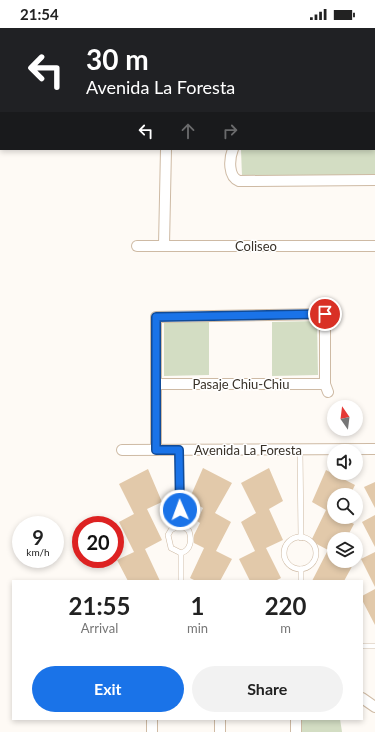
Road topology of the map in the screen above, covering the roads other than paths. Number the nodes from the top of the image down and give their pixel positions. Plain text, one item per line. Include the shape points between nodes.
1 (166, 150) edge
2 (233, 150) edge
3 (375, 180) edge
4 (137, 246) dead end
5 (164, 246) junction
6 (375, 246) edge
7 (156, 384) junction
8 (375, 449) edge
9 (122, 450) dead end
10 (156, 450) junction
11 (179, 450) junction
12 (300, 450) junction
13 (181, 524) junction
14 (301, 538) junction
15 (181, 553) junction
16 (301, 569) junction
17 (180, 580) edge
18 (301, 580) edge
19 (364, 646) dead end
20 (375, 646) edge
21 (375, 695) edge
22 (363, 697) edge
23 (363, 698) edge
24 (375, 707) edge
25 (152, 720) edge
26 (220, 720) edge
27 (296, 720) edge
28 (152, 732) edge
29 (220, 732) edge
30 (296, 732) edge

1 - 5 street
2 - 3 street via 232,175 239,182
4 - 5 street, Coliseo
5 - 6 street, Coliseo
7 - 7 street, Pasaje Chiu-Chiu via 327,388 325,314 156,317
7 - 10 street, Pasaje Chiu-Chiu
8 - 12 street, Avenida La Foresta
9 - 10 street, Avenida La Foresta
10 - 11 street, Avenida La Foresta
11 - 12 street, Avenida La Foresta
11 - 13 lane
12 - 14 lane
13 - 15 lane via 189,531 191,538 189,547
13 - 15 lane via 168,535 172,548
14 - 16 lane via 314,545 316,555 311,565
14 - 16 lane via 290,541 285,550 288,563
15 - 17 lane
16 - 18 lane
19 - 20 lane
21 - 22 street
23 - 24 street
25 - 28 street
26 - 29 street
27 - 30 street

